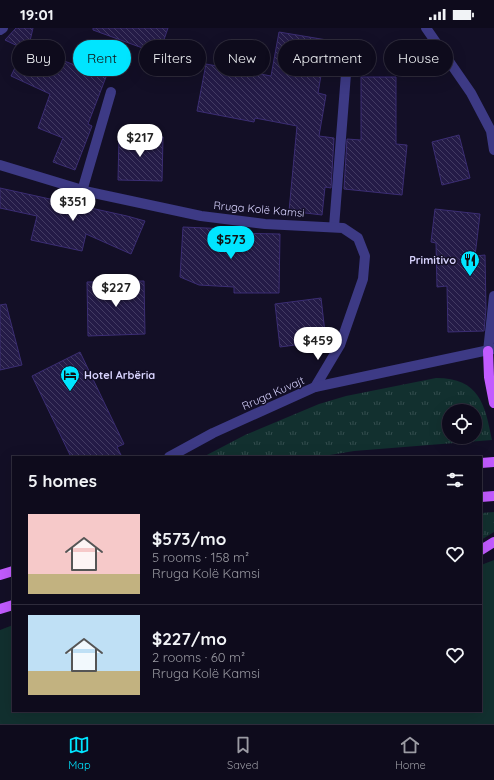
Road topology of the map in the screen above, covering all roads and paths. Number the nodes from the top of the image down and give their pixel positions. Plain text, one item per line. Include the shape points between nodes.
1 (3, 28) edge
2 (426, 28) edge
3 (0, 30) edge
4 (346, 76) edge
5 (111, 92) dead end
6 (494, 150) edge
7 (0, 165) edge
8 (82, 190) junction
9 (334, 227) junction
10 (494, 296) edge
11 (491, 350) edge
12 (316, 387) junction
13 (494, 403) edge
14 (171, 456) edge
15 (494, 462) edge
16 (482, 463) edge
17 (494, 542) edge
18 (482, 549) edge
19 (12, 571) edge
20 (0, 575) edge
21 (12, 605) edge
22 (0, 609) edge

1 - 3 street
2 - 6 street via 471,93 492,131
4 - 9 street
5 - 8 street
7 - 8 street, Rruga Kolë Kamsi
8 - 9 street, Rruga Kolë Kamsi via 201,216 265,224
9 - 12 street, Rruga Kolë Kamsi via 342,228 358,238 366,256 363,279 340,346
10 - 11 street
11 - 12 street, Rruga Kuvajt
11 - 13 main road via 489,377
12 - 14 street, Rruga Kuvajt via 213,433
15 - 16 main road
17 - 18 main road
19 - 20 main road
21 - 22 main road

